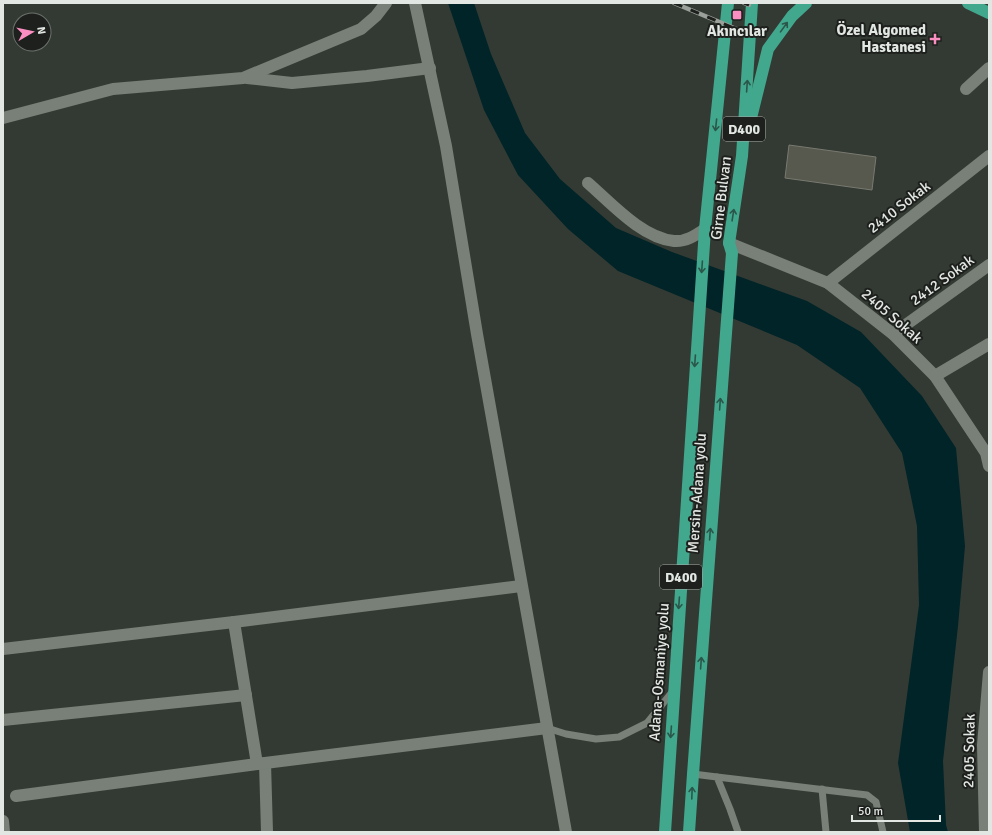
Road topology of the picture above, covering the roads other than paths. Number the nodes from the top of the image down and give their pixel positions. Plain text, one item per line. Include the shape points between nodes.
1 (386, 3) edge
2 (415, 3) edge
3 (728, 3) edge
4 (752, 3) edge
5 (806, 3) edge
6 (968, 3) edge
7 (989, 13) edge
8 (430, 68) junction
9 (989, 68) edge
10 (243, 78) junction
11 (966, 89) dead end
12 (3, 118) edge
13 (742, 156) junction
14 (989, 156) edge
15 (588, 183) dead end
16 (705, 229) junction
17 (730, 248) junction
18 (989, 265) edge
19 (828, 284) junction
20 (894, 334) junction
21 (989, 344) edge
22 (935, 376) junction
23 (987, 451) edge
24 (989, 466) edge
25 (521, 586) junction
26 (234, 622) junction
27 (3, 649) edge
28 (989, 672) edge
29 (673, 691) junction
30 (246, 695) junction
31 (3, 720) edge
32 (547, 728) junction
33 (261, 763) junction
34 (693, 774) junction
35 (717, 777) junction
36 (822, 789) junction
37 (16, 796) dead end
38 (3, 821) edge
39 (4, 832) edge
40 (267, 832) edge
41 (566, 832) edge
42 (665, 832) edge
43 (689, 832) edge
44 (738, 832) edge
45 (826, 832) edge
46 (883, 832) edge
47 (986, 832) edge

1 - 10 street via 362,29
2 - 8 street
3 -> 16 highway, Girne Bulvarı / D400
13 -> 4 highway, Girne Bulvarı / D400
13 -> 5 highway via 768,50 792,16
6 - 7 highway
8 - 10 street via 292,83
8 - 25 street via 446,146
9 - 11 street
10 - 12 street via 113,89
17 -> 13 highway, Girne Bulvarı / D400
14 - 19 street, 2410 Sokak
15 - 16 street via 638,226 657,237 675,242 691,238
16 -> 29 highway, Adana-Osmaniye yolu / D400
17 - 19 street, 2405 Sokak
34 -> 17 highway, Mersin-Adana yolu / D400
18 - 20 street, 2412 Sokak
19 - 20 street, 2405 Sokak
20 - 22 street, 2405 Sokak
21 - 22 street
22 - 23 street, 2405 Sokak
23 - 24 street, 2405 Sokak
25 - 26 street
25 - 32 street
26 - 27 street
26 - 30 street
28 - 47 street, 2405 Sokak via 983,745
29 - 32 lane via 647,723 619,737 596,739
29 -> 42 highway, Adana-Osmaniye yolu / D400
30 - 31 street
30 - 33 street
32 - 33 street
32 - 41 street
33 - 37 street
33 - 40 street
34 - 35 lane
43 -> 34 highway, Mersin-Adana yolu / D400
35 - 36 lane
35 - 44 lane
36 - 45 lane
36 - 46 lane via 867,795 876,802
38 - 39 street

